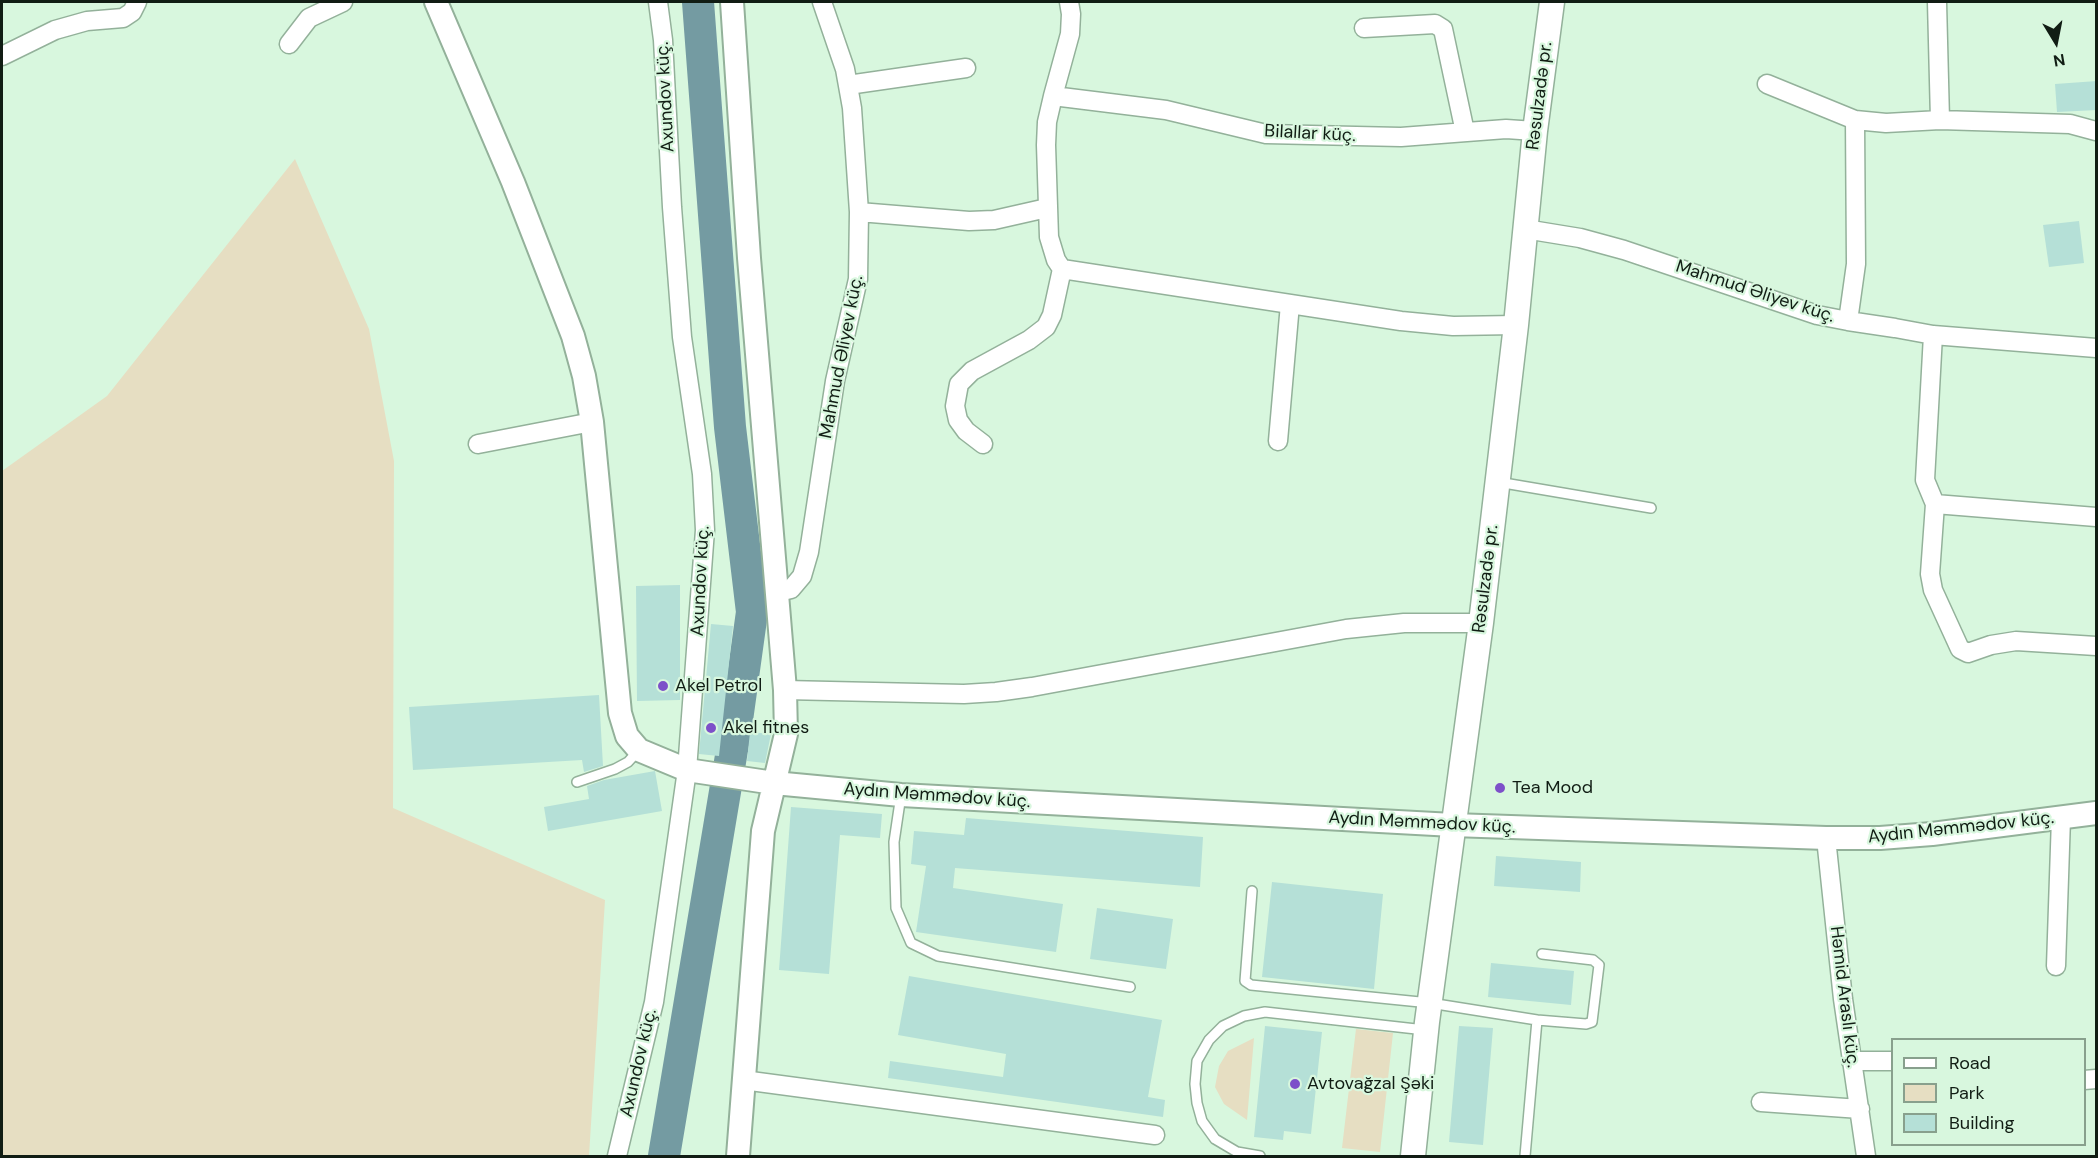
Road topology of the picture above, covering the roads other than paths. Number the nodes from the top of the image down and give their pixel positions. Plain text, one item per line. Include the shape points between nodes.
1 (137, 2) edge
2 (343, 2) edge
3 (436, 2) edge
4 (658, 2) edge
5 (732, 2) edge
6 (822, 2) edge
7 (1069, 2) edge
8 (1552, 2) edge
9 (1937, 2) edge
10 (1364, 28) dead end
11 (2, 42) edge
12 (289, 44) dead end
13 (22, 45) junction
14 (2, 56) edge
15 (966, 68) dead end
16 (1767, 84) dead end
17 (848, 86) junction
18 (1053, 96) junction
19 (1855, 120) junction
20 (1940, 120) junction
21 (1534, 131) junction
22 (2097, 131) edge
23 (1465, 132) junction
24 (1047, 208) junction
25 (859, 212) junction
26 (1525, 230) junction
27 (1062, 269) junction
28 (1290, 304) junction
29 (1848, 321) junction
30 (1516, 325) junction
31 (1933, 335) junction
32 (2097, 348) edge
33 (592, 423) junction
34 (1278, 441) dead end
35 (478, 444) dead end
36 (983, 444) dead end
37 (1498, 482) junction
38 (1935, 504) junction
39 (1651, 508) dead end
40 (2097, 518) edge
41 (778, 592) junction
42 (1481, 623) junction
43 (2097, 646) edge
44 (785, 690) junction
45 (639, 750) junction
46 (697, 772) junction
47 (577, 782) dead end
48 (774, 783) junction
49 (901, 795) junction
50 (2097, 813) edge
51 (2061, 818) junction
52 (1453, 825) junction
53 (1826, 838) junction
54 (1252, 891) dead end
55 (1542, 954) dead end
56 (2056, 966) dead end
57 (1130, 987) dead end
58 (1430, 1003) junction
59 (1537, 1020) junction
60 (1427, 1030) junction
61 (1851, 1061) junction
62 (1891, 1061) edge
63 (743, 1080) junction
64 (1761, 1102) dead end
65 (1860, 1109) junction
66 (1155, 1135) dead end
67 (617, 1156) edge
68 (738, 1156) edge
69 (1260, 1156) edge
70 (1413, 1156) edge
71 (1525, 1156) edge
72 (1866, 1156) edge

1 - 13 street via 123,18 87,21
2 - 12 street via 309,18
3 - 33 street via 559,295 584,376
4 - 46 street, Axundov küç. via 682,337 702,474 705,530
5 - 41 street via 748,258
6 - 17 street, Mahmud Əliyev küç.
7 - 18 street via 1070,34
8 - 21 main road, Rəsulzadə pr.
9 - 20 street
10 - 23 street via 1435,24 1443,29
11 - 13 street
13 - 14 street
15 - 17 street
16 - 19 street
17 - 25 street, Mahmud Əliyev küç.
18 - 23 street, Bilallar küç. via 1166,110 1266,134 1401,137
18 - 24 street via 1047,122
19 - 20 street
19 - 29 street via 1856,264
20 - 22 street via 2070,124
21 - 23 street, Bilallar küç.
21 - 26 main road, Rəsulzadə pr.
24 - 25 street via 994,220 969,221
24 - 27 street via 1049,237
25 - 41 street, Mahmud Əliyev küç. via 858,279 835,381 809,552 802,576 791,589
26 - 29 street, Mahmud Əliyev küç. via 1580,238 1624,250 1817,315
26 - 30 main road, Rəsulzadə pr.
27 - 28 street
27 - 36 street via 1053,315 1046,327 972,371 959,384 955,406 958,420
28 - 30 street via 1432,324
28 - 34 street
29 - 31 street, Mahmud Əliyev küç.
30 - 37 main road, Rəsulzadə pr.
31 - 32 street, Mahmud Əliyev küç.
31 - 38 street via 1925,480
33 - 35 street
33 - 45 street via 620,713 627,736
37 - 39 lane
37 - 42 main road, Rəsulzadə pr.
38 - 40 street
38 - 43 street via 1930,574 1933,590 1960,649 1968,653 2016,641
41 - 44 street
42 - 44 street via 1404,623 1346,629 996,692
42 - 52 main road, Rəsulzadə pr.
44 - 48 street via 786,734
45 - 46 street, Aydın Məmmədov küç.
45 - 47 lane via 615,770
46 - 48 street, Aydın Məmmədov küç.
46 - 67 street, Axundov küç. via 654,1002
48 - 49 street, Aydın Məmmədov küç.
48 - 63 street via 762,831
49 - 52 street, Aydın Məmmədov küç.
49 - 57 lane via 894,842 896,908 911,943 938,956
50 - 51 street, Aydın Məmmədov küç.
51 - 53 street, Aydın Məmmədov küç. via 1932,834
51 - 56 street
52 - 53 street, Aydın Məmmədov küç.
52 - 58 main road, Rəsulzadə pr.
53 - 61 street, Həmid Araslı küç.
54 - 58 lane via 1245,981 1251,985
55 - 59 lane via 1593,960 1599,965 1592,1022
58 - 59 lane
58 - 60 main road, Rəsulzadə pr.
59 - 71 lane
60 - 69 lane via 1265,1012 1223,1026 1197,1061 1195,1084 1202,1121 1215,1139 1237,1152
60 - 70 main road, Rəsulzadə pr.
61 - 62 street
61 - 65 street, Həmid Araslı küç.
63 - 66 street
63 - 68 street
64 - 65 street
65 - 72 street, Həmid Araslı küç.

